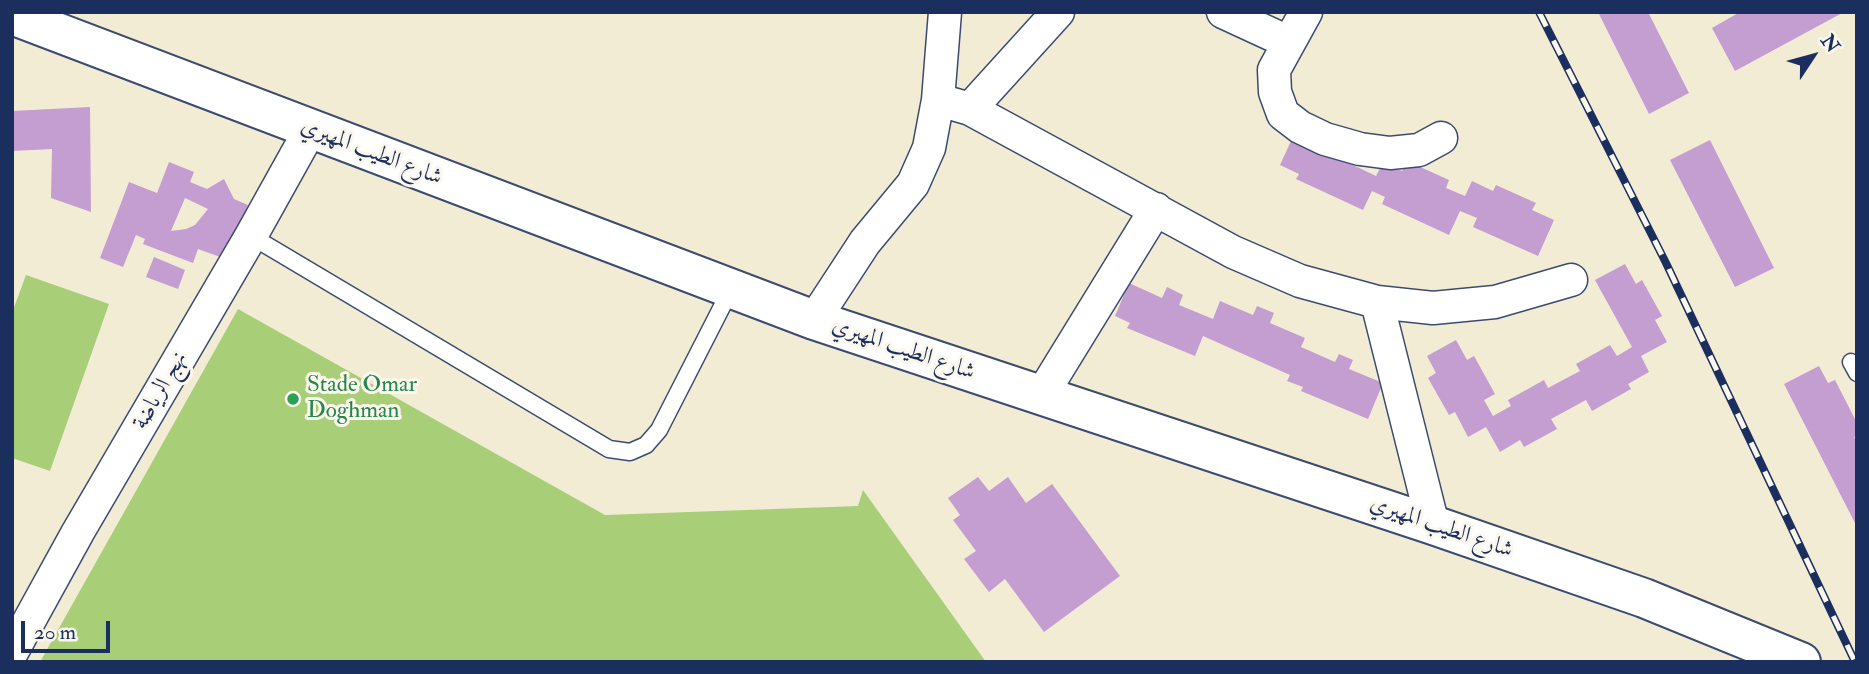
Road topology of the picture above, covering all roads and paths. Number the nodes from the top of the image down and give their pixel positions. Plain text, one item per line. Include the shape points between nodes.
1 (945, 12) edge
2 (1058, 12) edge
3 (1223, 12) edge
4 (1306, 12) edge
5 (12, 15) edge
6 (1288, 42) junction
7 (938, 100) junction
8 (970, 109) junction
9 (310, 130) junction
10 (1441, 138) dead end
11 (1156, 209) junction
12 (251, 236) junction
13 (1571, 280) dead end
14 (731, 289) junction
15 (1377, 302) junction
16 (814, 320) junction
17 (1041, 396) junction
18 (1433, 525) junction
19 (12, 652) edge
20 (1801, 662) edge

1 - 7 street
2 - 8 street
3 - 6 street
4 - 6 street
5 - 9 street, شارع الطيب المهيري
6 - 10 street via 1274,71 1275,92 1283,114 1300,127 1325,139 1390,153 1419,150
7 - 8 street
7 - 16 street via 929,148 913,184 866,242
8 - 11 street
9 - 12 street, نهج الرياضة
9 - 14 street, شارع الطيب المهيري
11 - 15 street via 1234,252 1300,281
11 - 17 street
12 - 14 lane via 609,449 630,452 646,445 659,430
12 - 19 street, نهج الرياضة
13 - 15 street via 1495,302 1433,308
14 - 16 street, شارع الطيب المهيري
15 - 18 street
16 - 17 street, شارع الطيب المهيري
17 - 18 street, شارع الطيب المهيري
18 - 20 street, شارع الطيب المهيري via 1644,598

